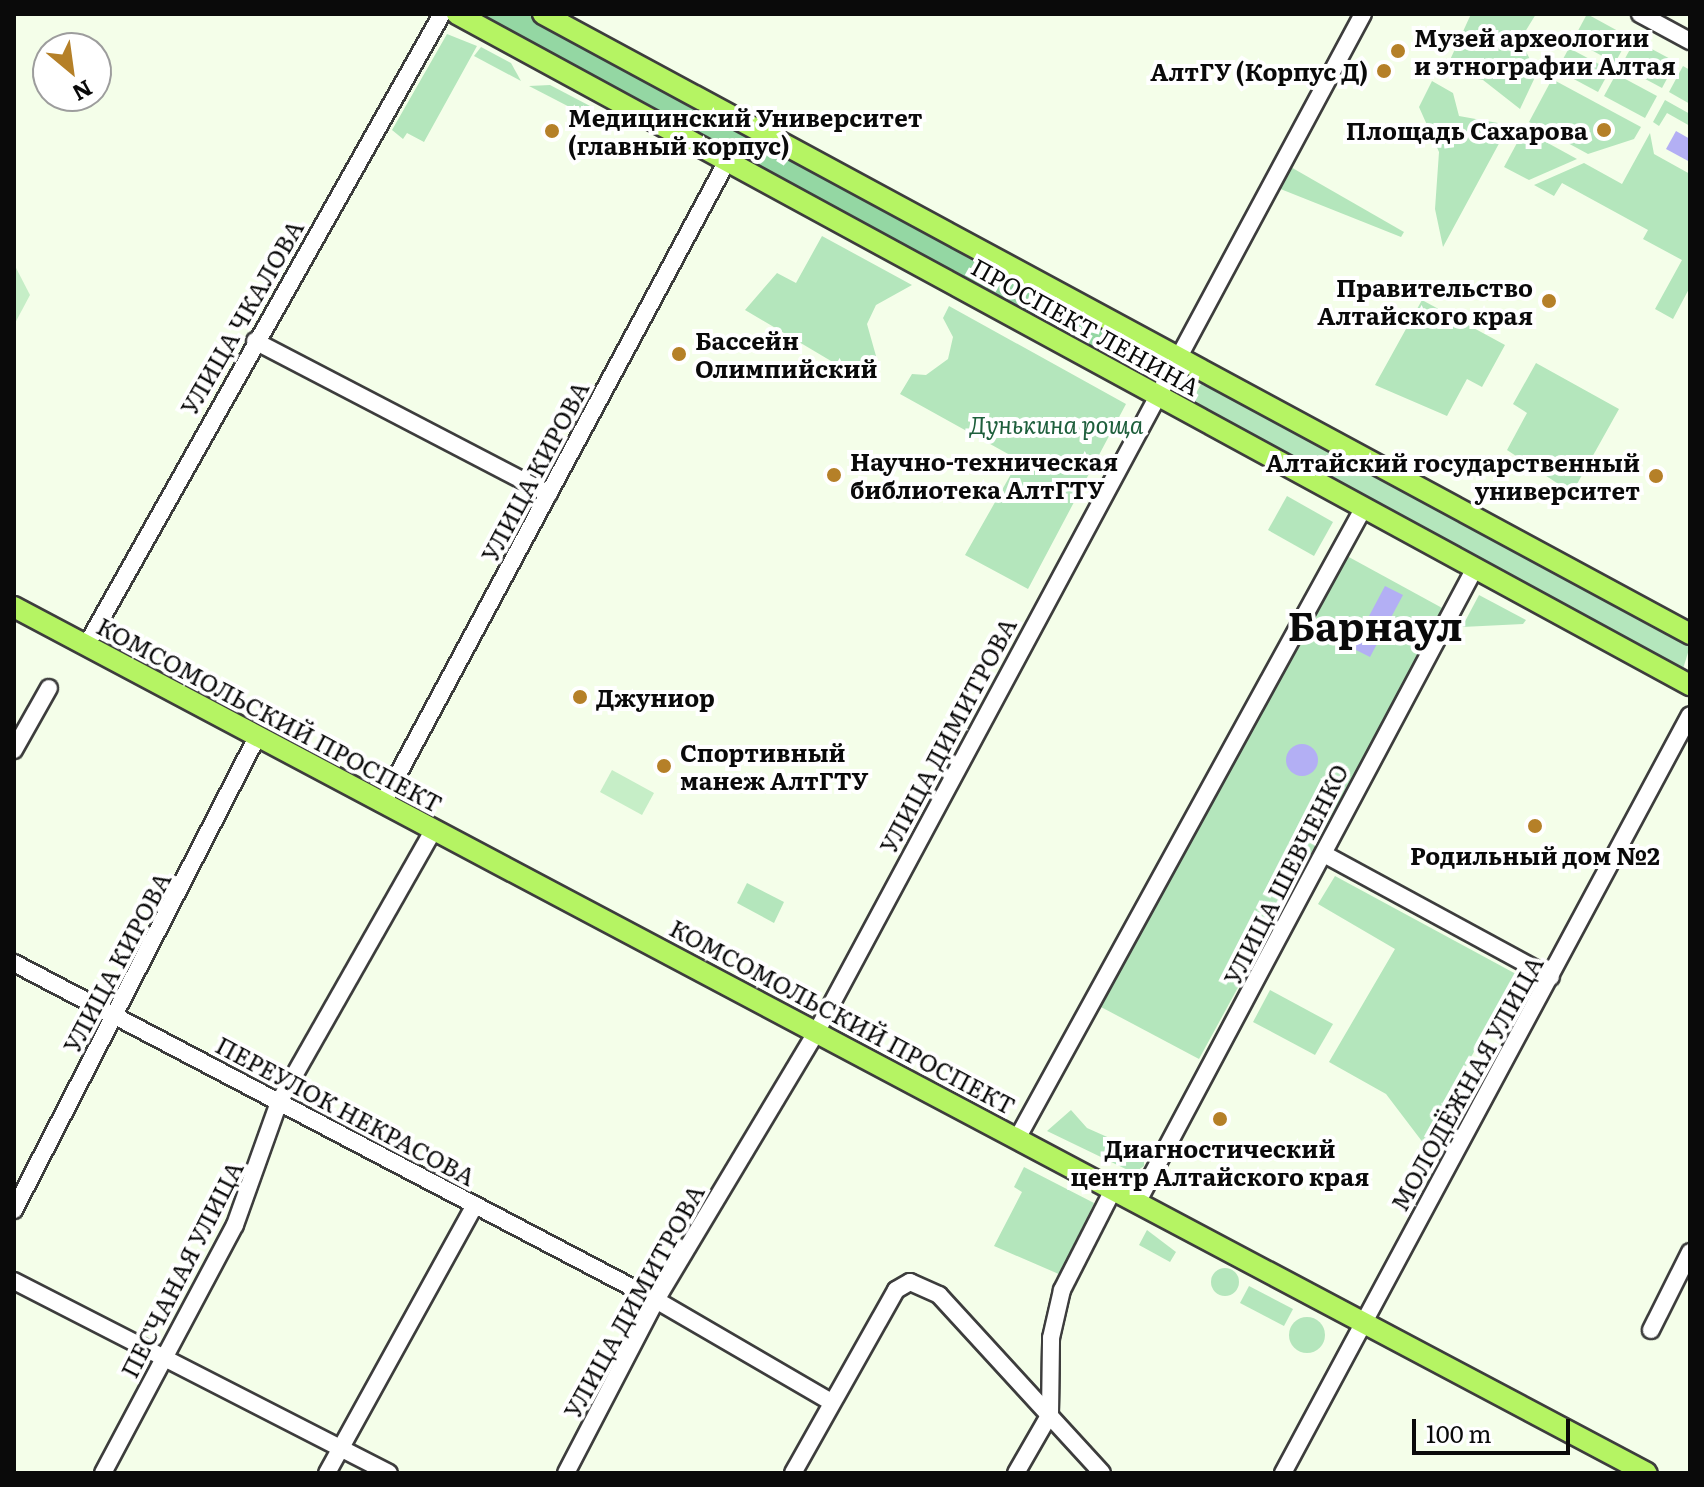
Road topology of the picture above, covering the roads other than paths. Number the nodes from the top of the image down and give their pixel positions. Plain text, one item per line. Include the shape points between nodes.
1 (442, 14) edge
2 (457, 14) edge
3 (543, 14) edge
4 (1363, 14) edge
5 (1640, 14) edge
6 (1690, 41) edge
7 (727, 161) junction
8 (255, 341) junction
9 (1175, 358) junction
10 (1156, 394) junction
11 (549, 494) junction
12 (1364, 507) junction
13 (1475, 568) junction
14 (14, 607) edge
15 (1690, 634) edge
16 (86, 646) junction
17 (1690, 685) edge
18 (49, 688) dead end
19 (1690, 715) edge
20 (258, 735) junction
21 (14, 750) edge
22 (382, 804) junction
23 (433, 831) junction
24 (1324, 854) junction
25 (14, 963) edge
26 (1551, 977) junction
27 (114, 1015) junction
28 (817, 1031) junction
29 (279, 1102) junction
30 (1018, 1137) junction
31 (1113, 1190) junction
32 (1137, 1203) junction
33 (475, 1205) junction
34 (14, 1210) edge
35 (1690, 1252) edge
36 (14, 1281) edge
37 (656, 1300) junction
38 (1362, 1323) junction
39 (1651, 1330) dead end
40 (163, 1362) junction
41 (831, 1402) junction
42 (1050, 1414) junction
43 (341, 1448) junction
44 (103, 1473) edge
45 (327, 1473) edge
46 (389, 1473) edge
47 (566, 1473) edge
48 (793, 1473) edge
49 (1016, 1473) edge
50 (1102, 1473) edge
51 (1283, 1473) edge
52 (1647, 1473) edge

1 - 8 street, УЛИЦА ЧКАЛОВА
2 - 7 main road, ПРОСПЕКТ ЛЕНИНА
3 - 9 main road, ПРОСПЕКТ ЛЕНИНА
4 - 9 street, УЛИЦА ДИМИТРОВА
5 - 6 street
7 - 10 main road, ПРОСПЕКТ ЛЕНИНА
7 - 11 street, УЛИЦА КИРОВА
8 - 11 street
8 - 16 street, УЛИЦА ЧКАЛОВА
9 - 10 street, УЛИЦА ДИМИТРОВА
9 - 15 main road, ПРОСПЕКТ ЛЕНИНА
10 - 12 main road, ПРОСПЕКТ ЛЕНИНА
10 - 28 street, УЛИЦА ДИМИТРОВА
11 - 22 street, УЛИЦА КИРОВА
12 - 13 main road, ПРОСПЕКТ ЛЕНИНА
12 - 30 street
13 - 17 main road, ПРОСПЕКТ ЛЕНИНА
13 - 24 street, УЛИЦА ШЕВЧЕНКО
14 - 16 main road, КОМСОМОЛЬСКИЙ ПРОСПЕКТ
16 - 20 main road, КОМСОМОЛЬСКИЙ ПРОСПЕКТ
18 - 21 street
19 - 26 street, МОЛОДЁЖНАЯ УЛИЦА
20 - 22 main road, КОМСОМОЛЬСКИЙ ПРОСПЕКТ
20 - 27 street, УЛИЦА КИРОВА
22 - 23 main road, КОМСОМОЛЬСКИЙ ПРОСПЕКТ
23 - 28 main road, КОМСОМОЛЬСКИЙ ПРОСПЕКТ
23 - 29 street, ПЕСЧАНАЯ УЛИЦА
24 - 26 street
24 - 32 street, УЛИЦА ШЕВЧЕНКО
25 - 27 street, ПЕРЕУЛОК НЕКРАСОВА
26 - 38 street, МОЛОДЁЖНАЯ УЛИЦА
27 - 29 street, ПЕРЕУЛОК НЕКРАСОВА
27 - 34 street, УЛИЦА КИРОВА
28 - 30 main road, КОМСОМОЛЬСКИЙ ПРОСПЕКТ
28 - 37 street, УЛИЦА ДИМИТРОВА
29 - 33 street, ПЕРЕУЛОК НЕКРАСОВА
29 - 40 street, ПЕСЧАНАЯ УЛИЦА via 235,1225
30 - 31 main road, КОМСОМОЛЬСКИЙ ПРОСПЕКТ
31 - 32 main road, КОМСОМОЛЬСКИЙ ПРОСПЕКТ
31 - 42 street via 1054,1314
32 - 38 main road, КОМСОМОЛЬСКИЙ ПРОСПЕКТ
33 - 37 street, ПЕРЕУЛОК НЕКРАСОВА
33 - 43 street
35 - 39 street
36 - 40 street
37 - 41 street, ПЕРЕУЛОК НЕКРАСОВА
37 - 47 street, УЛИЦА ДИМИТРОВА
38 - 51 street, МОЛОДЁЖНАЯ УЛИЦА
38 - 52 main road, КОМСОМОЛЬСКИЙ ПРОСПЕКТ
40 - 43 street
40 - 44 street, ПЕСЧАНАЯ УЛИЦА
41 - 42 street via 903,1283 939,1295
41 - 48 street
42 - 49 street
42 - 50 street
43 - 45 street
43 - 46 street

